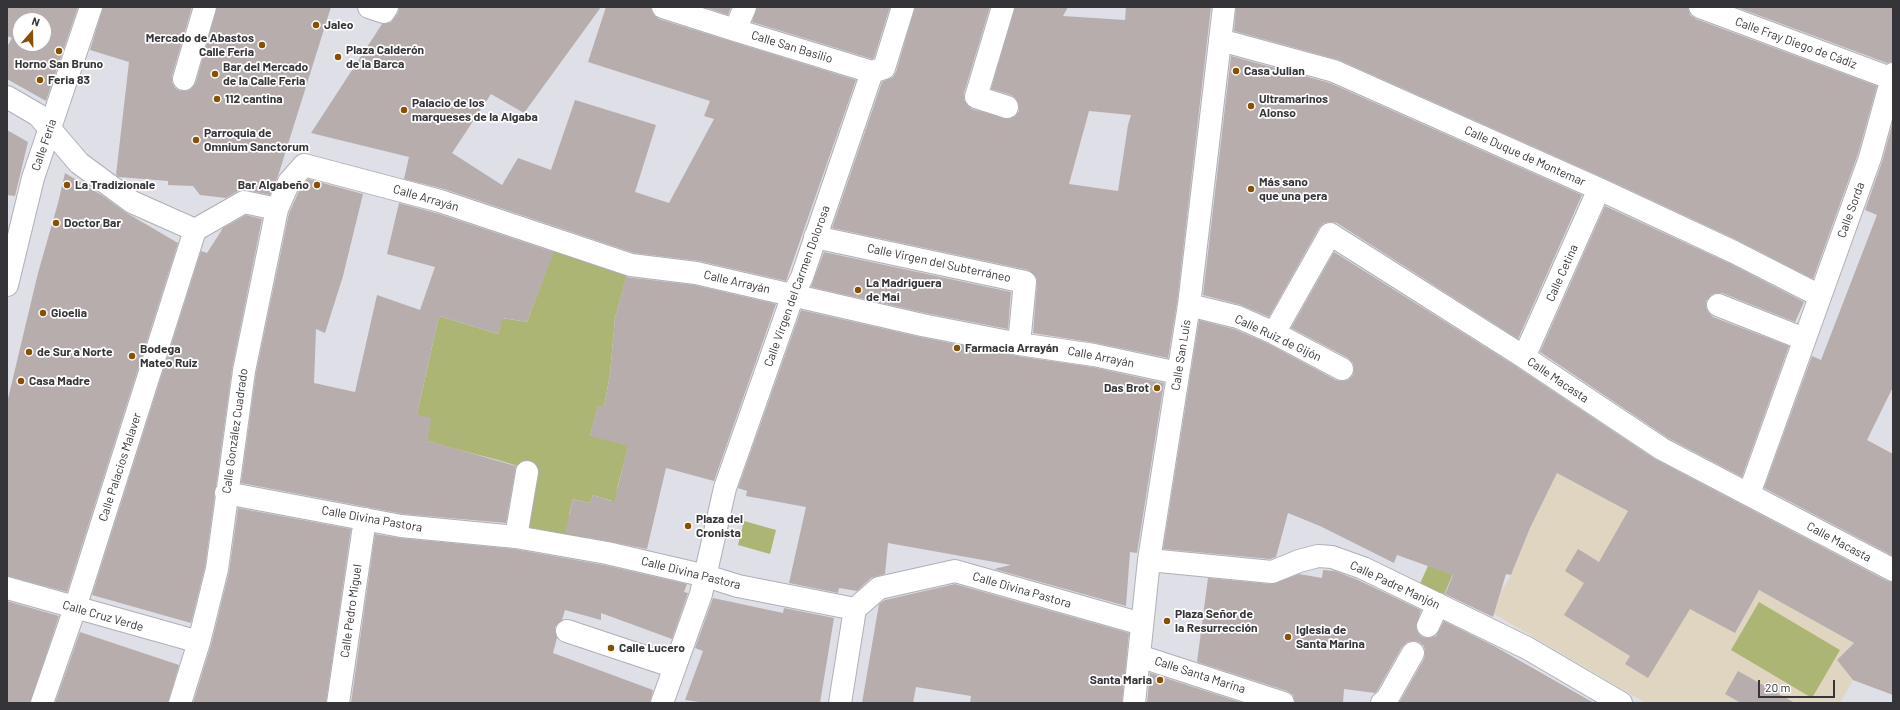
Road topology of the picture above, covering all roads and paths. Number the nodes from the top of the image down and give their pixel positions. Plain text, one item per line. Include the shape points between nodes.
1 (91, 7) edge
2 (205, 7) edge
3 (663, 7) edge
4 (745, 7) edge
5 (903, 7) edge
6 (1003, 7) edge
7 (1224, 7) edge
8 (1700, 7) edge
9 (735, 30) junction
10 (1220, 40) junction
11 (872, 72) junction
12 (1892, 77) edge
13 (184, 79) dead end
14 (7, 97) edge
15 (1007, 106) dead end
16 (50, 128) junction
17 (304, 165) joint
18 (1599, 189) junction
19 (277, 209) junction
20 (195, 230) junction
21 (815, 237) junction
22 (7, 285) edge
23 (793, 295) junction
24 (1820, 296) junction
25 (1189, 305) junction
26 (1718, 305) dead end
27 (1274, 333) junction
28 (1804, 339) junction
29 (1019, 344) junction
30 (1524, 357) junction
31 (1342, 369) dead end
32 (1178, 373) junction
33 (527, 472) dead end
34 (226, 493) junction
35 (1749, 494) junction
36 (365, 519) junction
37 (516, 538) junction
38 (1149, 560) junction
39 (1893, 570) edge
40 (706, 576) junction
41 (7, 588) edge
42 (1438, 604) junction
43 (75, 608) junction
44 (855, 609) junction
45 (1142, 624) junction
46 (1428, 626) dead end
47 (567, 631) dead end
48 (199, 642) junction
49 (1413, 653) dead end
50 (1139, 656) junction
51 (675, 667) junction
52 (42, 703) edge
53 (180, 703) edge
54 (338, 703) edge
55 (662, 703) edge
56 (840, 703) edge
57 (1134, 703) edge
58 (1283, 703) edge
59 (1382, 703) edge
60 (1621, 703) edge

1 - 16 street, Calle Feria
2 - 13 street
3 - 9 street
4 - 9 street, Calle San Basilio
5 - 11 street via 884,68
6 - 15 street via 976,97
7 - 10 street, Calle San Luis
8 - 12 street, Calle Fray Diego de Cádiz
9 - 11 street, Calle San Basilio
10 - 18 street, Calle Duque de Montemar via 1334,71
10 - 25 street, Calle San Luis
11 - 21 street, Calle Virgen del Carmen Dolorosa
12 - 24 street, Calle Sorda via 1870,158
14 - 16 street via 38,115
16 - 20 street via 79,163 132,202
16 - 22 street, Calle Feria via 33,178
17 - 19 street, Calle González Cuadrado via 290,182
17 - 23 street, Calle Arrayán via 440,201 631,265 696,273
18 - 24 street, Calle Duque de Montemar via 1734,252
18 - 30 street, Calle Cetina
19 - 20 street via 244,202
19 - 34 street, Calle González Cuadrado via 244,371
20 - 43 street, Calle Palacios Malaver
21 - 23 street, Calle Virgen del Carmen Dolorosa via 802,277
21 - 29 street, Calle Virgen del Subterráneo via 1025,282
23 - 29 street, Calle Arrayán via 922,326
23 - 40 street, Calle Virgen del Carmen Dolorosa via 724,488
24 - 28 street, Calle Sorda
25 - 27 street, Calle Ruiz de Gijón via 1238,317
25 - 32 street, Calle San Luis
26 - 28 street
27 - 30 street, Calle Macasta via 1330,234
27 - 31 street, Calle Ruiz de Gijón
28 - 35 street, Calle Sorda
29 - 32 street, Calle Arrayán via 1094,355
30 - 35 street, Calle Macasta via 1662,449
32 - 38 street, Calle San Luis
33 - 37 street
34 - 36 street, Calle Divina Pastora
34 - 48 street, Calle González Cuadrado via 217,569
35 - 39 street, Calle Macasta
36 - 37 street, Calle Divina Pastora via 401,526
36 - 54 street, Calle Pedro Miguel
37 - 40 street, Calle Divina Pastora via 607,553
38 - 42 street, Calle Padre Manjón via 1272,572 1318,556 1332,557 1363,568
38 - 45 street, Calle San Luis
40 - 44 street, Calle Divina Pastora via 738,586
40 - 51 street, Calle Virgen del Carmen Dolorosa
41 - 43 street, Calle Cruz Verde
42 - 46 street
42 - 60 street, Calle Padre Manjón via 1527,648
43 - 48 street, Calle Cruz Verde
43 - 52 street, Calle Palacios Malaver
44 - 45 street, Calle Divina Pastora via 879,588 955,571
44 - 56 street
45 - 50 street, Calle San Luis
47 - 51 street
48 - 53 street, Calle González Cuadrado
49 - 59 street via 1387,699
50 - 57 street, Calle San Luis
50 - 58 street, Calle Santa Marina
51 - 55 street, Calle Virgen del Carmen Dolorosa

